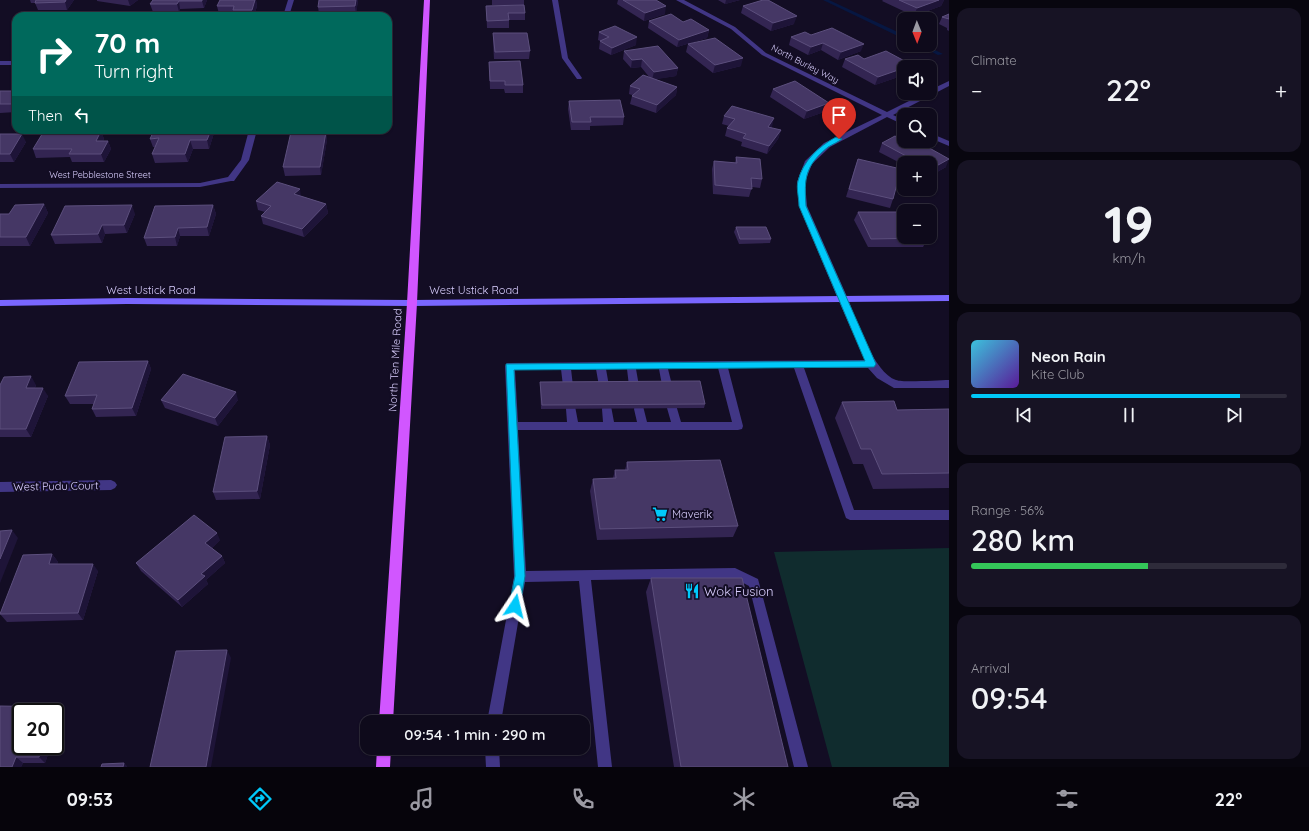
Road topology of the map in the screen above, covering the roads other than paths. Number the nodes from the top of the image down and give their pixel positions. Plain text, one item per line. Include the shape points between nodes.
1 (291, 0) edge
2 (427, 0) edge
3 (555, 0) edge
4 (679, 0) edge
5 (287, 12) edge
6 (0, 63) edge
7 (12, 63) edge
8 (579, 78) dead end
9 (949, 83) edge
10 (937, 89) edge
11 (916, 100) edge
12 (886, 115) junction
13 (897, 120) edge
14 (253, 134) edge
15 (937, 138) edge
16 (949, 144) edge
17 (0, 186) edge
18 (949, 298) edge
19 (842, 299) junction
20 (412, 302) junction
21 (0, 303) edge
22 (871, 364) junction
23 (722, 365) junction
24 (798, 365) junction
25 (566, 366) junction
26 (600, 366) junction
27 (631, 366) junction
28 (663, 366) junction
29 (949, 384) edge
30 (568, 386) edge
31 (604, 386) edge
32 (634, 386) edge
33 (667, 386) edge
34 (672, 408) edge
35 (571, 409) edge
36 (607, 409) edge
37 (639, 409) edge
38 (513, 426) junction
39 (573, 426) junction
40 (609, 426) junction
41 (643, 426) junction
42 (676, 426) junction
43 (111, 485) dead end
44 (0, 487) edge
45 (949, 515) edge
46 (584, 575) junction
47 (520, 576) junction
48 (386, 715) edge
49 (495, 715) edge
50 (384, 755) edge
51 (493, 755) edge
52 (383, 767) edge
53 (494, 767) edge
54 (605, 767) edge
55 (801, 767) edge

1 - 5 street
2 - 20 main road, North Ten Mile Road
3 - 8 street via 565,58
4 - 12 street, North Burley Way via 733,28 764,54
6 - 7 street
9 - 10 street
11 - 12 street
12 - 13 street, North Burley Way
12 - 19 street via 827,145 808,163 801,182 803,206
14 - 17 street, West Pebblestone Street via 245,160 231,179 200,185
15 - 16 street
18 - 19 main road, West Ustick Road
19 - 20 main road, West Ustick Road
19 - 22 street
20 - 21 main road, West Ustick Road
20 - 48 main road, North Ten Mile Road
22 - 24 street
22 - 29 street via 894,384
23 - 24 street
23 - 28 street
23 - 42 street via 738,426
24 - 45 street via 850,515
25 - 26 street
25 - 30 street
25 - 38 street via 510,366
26 - 27 street
26 - 31 street
27 - 28 street
27 - 32 street
28 - 33 street
34 - 42 street
35 - 39 street
36 - 40 street
37 - 41 street
38 - 39 street
38 - 47 street
39 - 40 street
40 - 41 street
41 - 42 street
43 - 44 street, West Pudu Court
46 - 47 street
46 - 54 street
46 - 55 street via 735,573 754,583
47 - 49 street
50 - 52 main road
51 - 53 street

